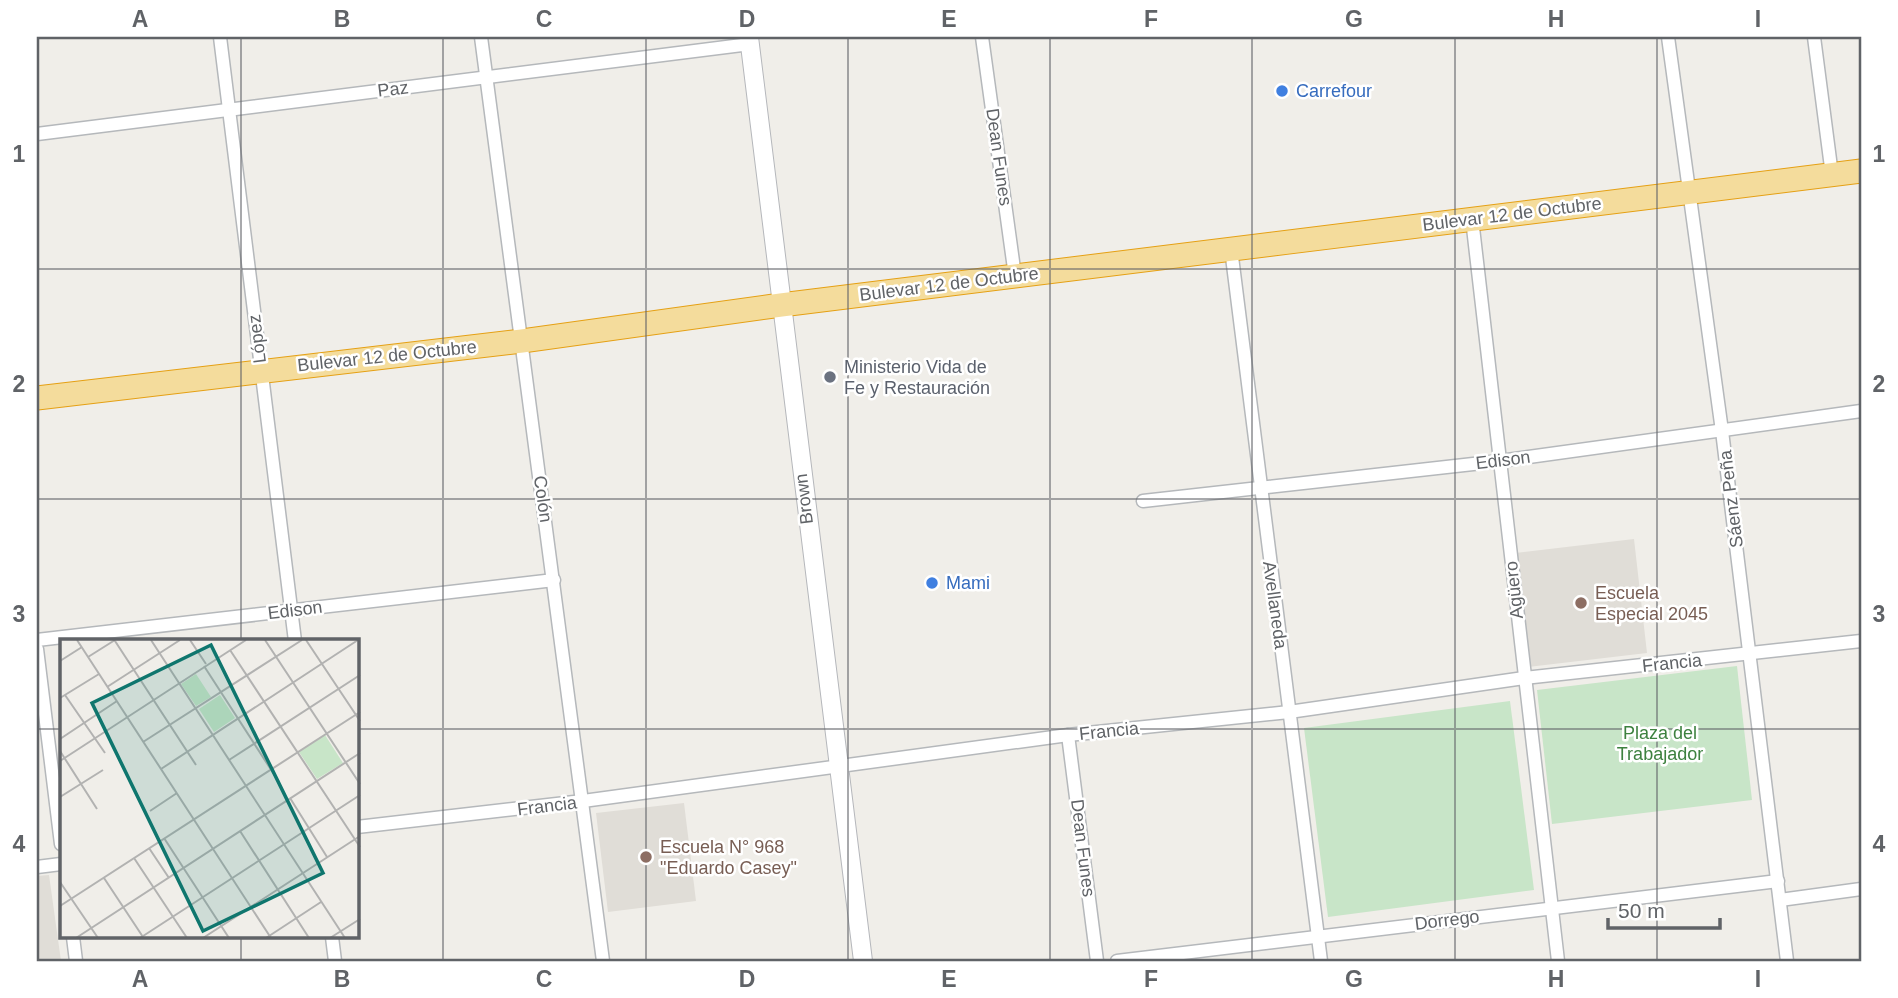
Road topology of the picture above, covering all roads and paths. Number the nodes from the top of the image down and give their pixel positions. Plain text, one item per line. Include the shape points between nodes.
1 (220, 37) edge
2 (481, 37) edge
3 (982, 37) edge
4 (1668, 37) edge
5 (1814, 37) edge
6 (749, 40) edge
7 (486, 77) junction
8 (229, 109) junction
9 (37, 134) edge
10 (1861, 171) edge
11 (1832, 175) junction
12 (1690, 192) junction
13 (1472, 219) junction
14 (1231, 249) junction
15 (1015, 276) junction
16 (781, 305) junction
17 (522, 341) junction
18 (261, 370) junction
19 (37, 398) edge
20 (1861, 411) edge
21 (1722, 430) junction
22 (1500, 461) junction
23 (1259, 486) junction
24 (1143, 501) dead end
25 (554, 580) junction
26 (291, 611) junction
27 (295, 639) edge
28 (37, 640) edge
29 (1861, 641) edge
30 (37, 649) edge
31 (1750, 655) junction
32 (1524, 678) junction
33 (1289, 712) junction
34 (1068, 735) junction
35 (838, 767) junction
36 (583, 802) junction
37 (359, 827) edge
38 (60, 836) edge
39 (60, 863) edge
40 (37, 867) edge
41 (1776, 881) junction
42 (1861, 890) edge
43 (1780, 900) junction
44 (1552, 907) junction
45 (1317, 936) junction
46 (73, 939) edge
47 (332, 939) edge
48 (76, 961) edge
49 (335, 961) edge
50 (603, 961) edge
51 (863, 961) edge
52 (1097, 961) edge
53 (1116, 961) edge
54 (1321, 961) edge
55 (1558, 961) edge
56 (1787, 961) edge

1 - 8 street, López
2 - 7 street, Colón
3 - 15 street, Dean Funes
4 - 12 street, Sáenz Peña
5 - 11 street
6 - 7 street, Paz
6 - 16 street, Brown
7 - 8 street, Paz
7 - 17 street, Colón
8 - 9 street, Paz
8 - 18 street, López
10 - 11 highway, Bulevar 12 de Octubre
11 - 12 highway, Bulevar 12 de Octubre
12 - 13 highway, Bulevar 12 de Octubre
12 - 21 street, Sáenz Peña
13 - 14 highway, Bulevar 12 de Octubre
13 - 22 street, Agüero
14 - 15 highway, Bulevar 12 de Octubre
14 - 23 street, Avellaneda
15 - 16 highway, Bulevar 12 de Octubre
16 - 17 highway, Bulevar 12 de Octubre
16 - 35 street, Brown
17 - 18 highway, Bulevar 12 de Octubre
17 - 25 street, Colón
18 - 19 highway, Bulevar 12 de Octubre
18 - 26 street, López
20 - 21 street, Edison
21 - 22 street, Edison
21 - 31 street, Sáenz Peña
22 - 23 street, Edison
22 - 32 street, Agüero
23 - 24 street, Edison
23 - 33 street, Avellaneda
25 - 26 street, Edison
25 - 36 street, Colón
26 - 27 street, López
26 - 28 street, Edison
29 - 31 street, Francia
30 - 38 street
31 - 32 street, Francia
31 - 41 street, Sáenz Peña
32 - 33 street, Francia
32 - 44 street, Agüero
33 - 34 street, Francia
33 - 45 street, Avellaneda
34 - 35 street, Francia
34 - 52 street, Dean Funes
35 - 36 street, Francia
35 - 51 street, Brown
36 - 37 street, Francia
36 - 50 street, Colón
39 - 40 street
41 - 43 street, Sáenz Peña
41 - 44 street, Dorrego
42 - 43 street
43 - 56 street, Sáenz Peña
44 - 45 street, Dorrego
44 - 55 street, Agüero
45 - 53 street, Dorrego
45 - 54 street, Avellaneda
46 - 48 street
47 - 49 street

